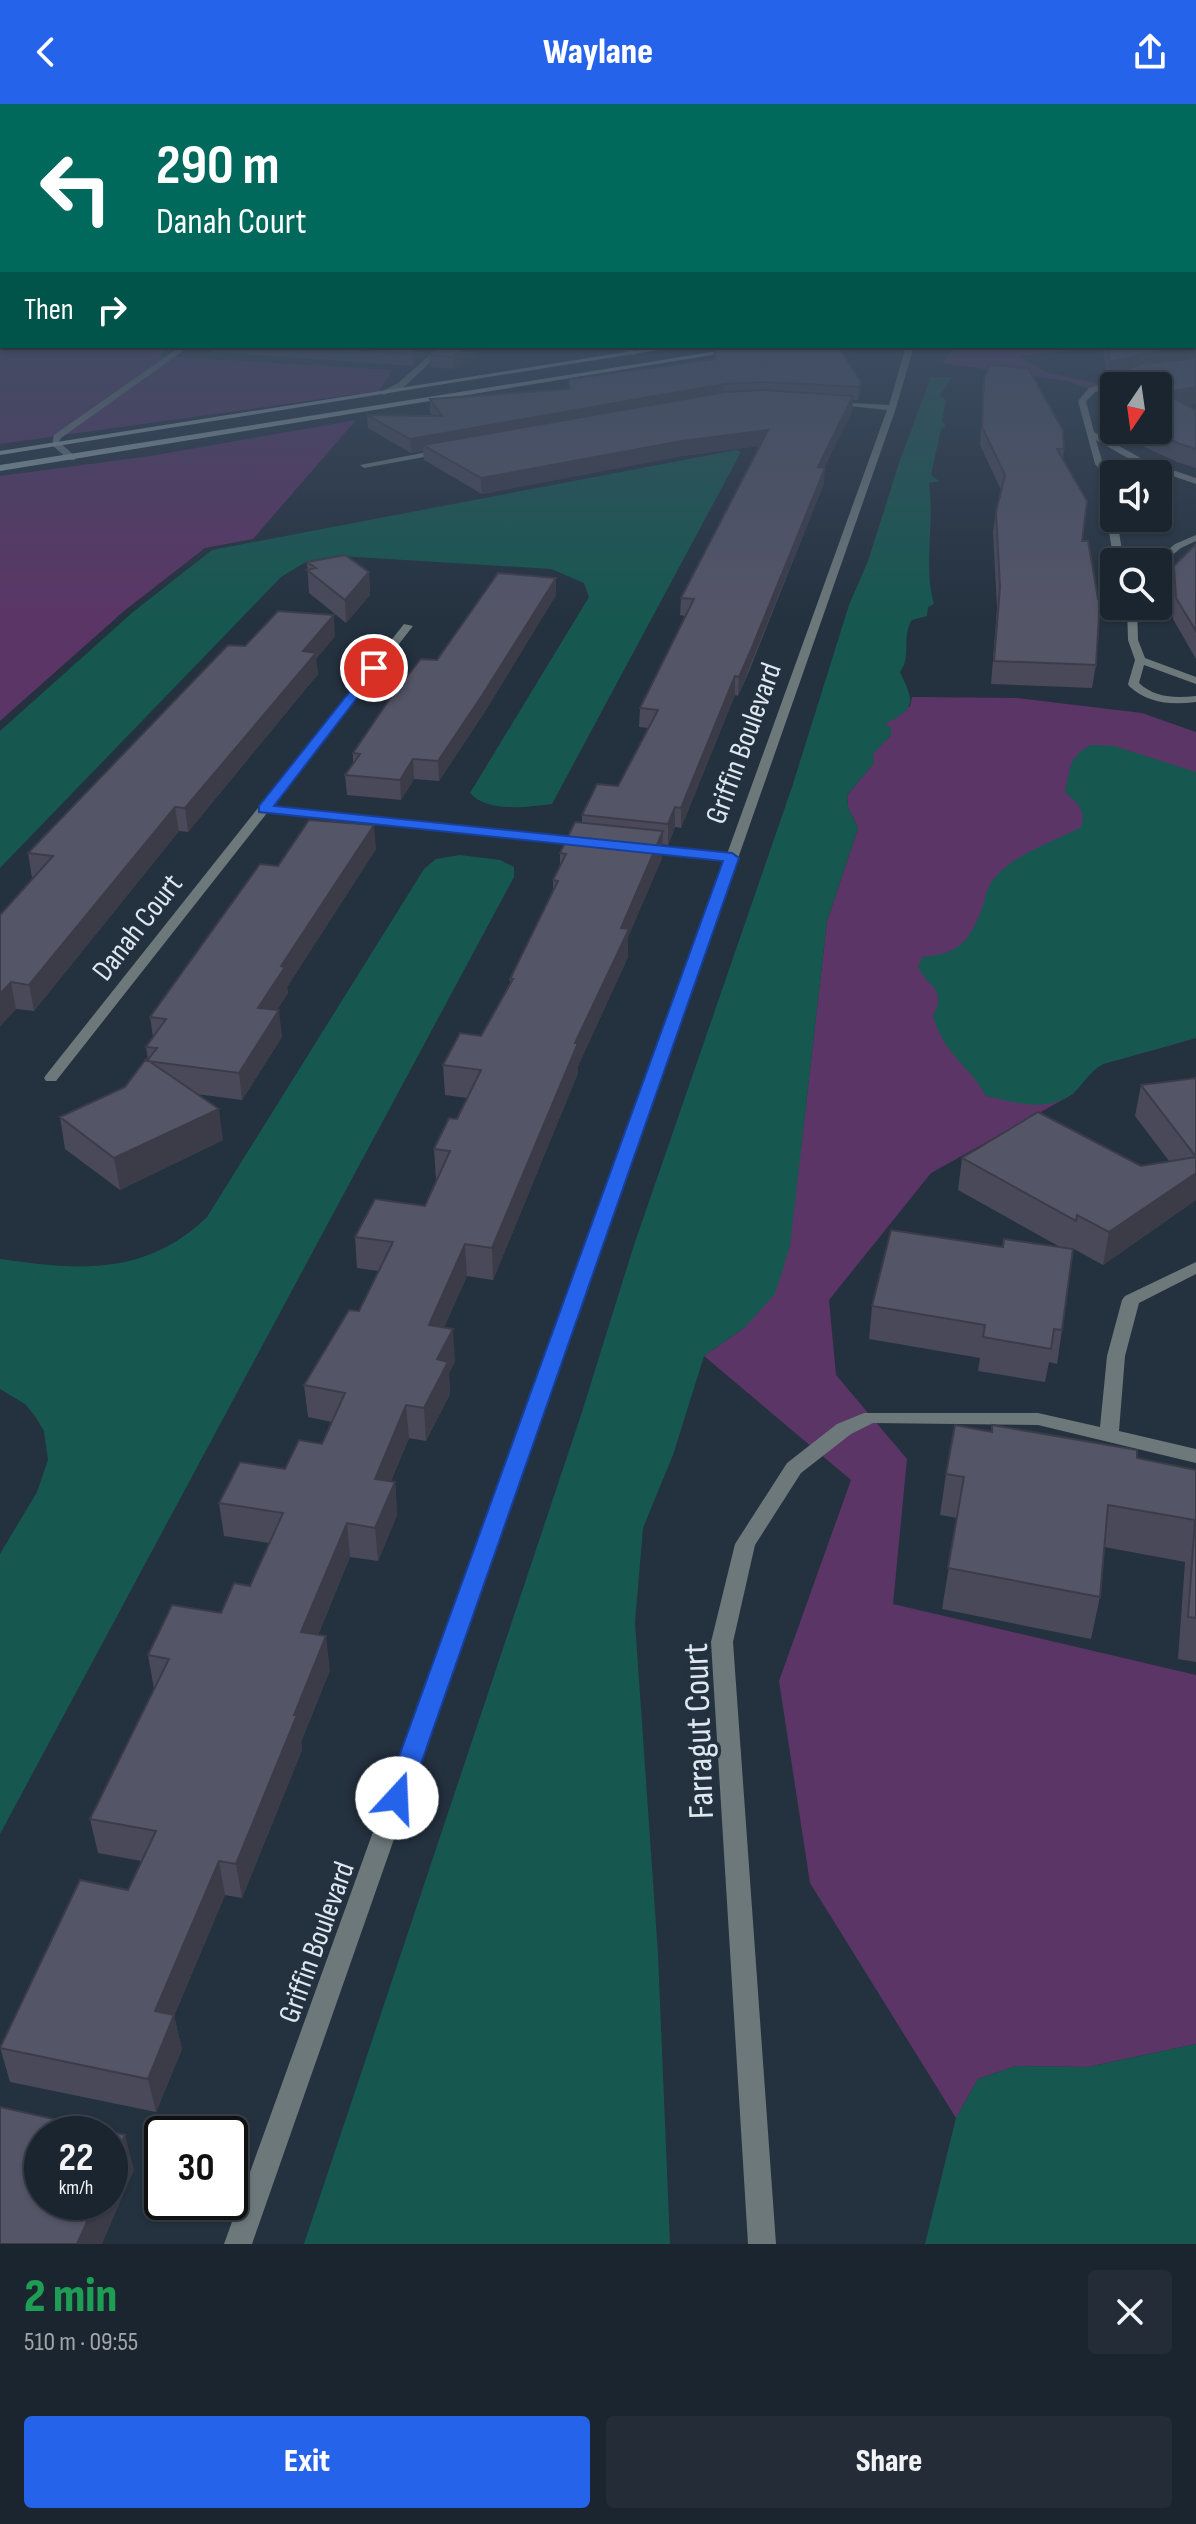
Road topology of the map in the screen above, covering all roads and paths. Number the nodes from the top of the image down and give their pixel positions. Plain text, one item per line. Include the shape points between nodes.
1 (77, 422) edge
2 (199, 422) edge
3 (279, 422) edge
4 (293, 422) edge
5 (887, 422) edge
6 (1087, 422) edge
7 (1090, 433) junction
8 (206, 436) junction
9 (56, 444) junction
10 (451, 450) edge
11 (0, 453) edge
12 (72, 458) junction
13 (364, 465) dead end
14 (1100, 465) edge
15 (0, 468) edge
16 (1196, 481) edge
17 (1196, 538) edge
18 (1172, 551) edge
19 (1132, 620) edge
20 (408, 626) dead end
21 (1140, 660) junction
22 (1196, 681) edge
23 (1196, 699) edge
24 (264, 809) junction
25 (604, 844) edge
26 (635, 847) edge
27 (732, 858) junction
28 (51, 1078) dead end
29 (1196, 1267) edge
30 (1109, 1436) junction
31 (1196, 1456) edge
32 (238, 2244) edge
33 (762, 2244) edge

1 - 9 street via 57,437
2 - 9 main road
3 - 8 main road
4 - 8 main road
5 - 27 street, Griffin Boulevard
6 - 7 street
7 - 14 street
7 - 16 street via 1143,463
8 - 12 main road
9 - 11 main road
9 - 12 street
10 - 13 street
12 - 15 main road
17 - 18 street
19 - 21 street
20 - 24 street, Danah Court
21 - 22 street
21 - 23 street via 1133,684 1141,693
24 - 25 street
24 - 28 street, Danah Court
26 - 27 street
27 - 32 street, Griffin Boulevard
29 - 30 street via 1131,1300 1116,1356
30 - 31 street, Farragut Court
30 - 33 street, Farragut Court via 1038,1419 871,1417 844,1429 794,1468 745,1544 722,1642

